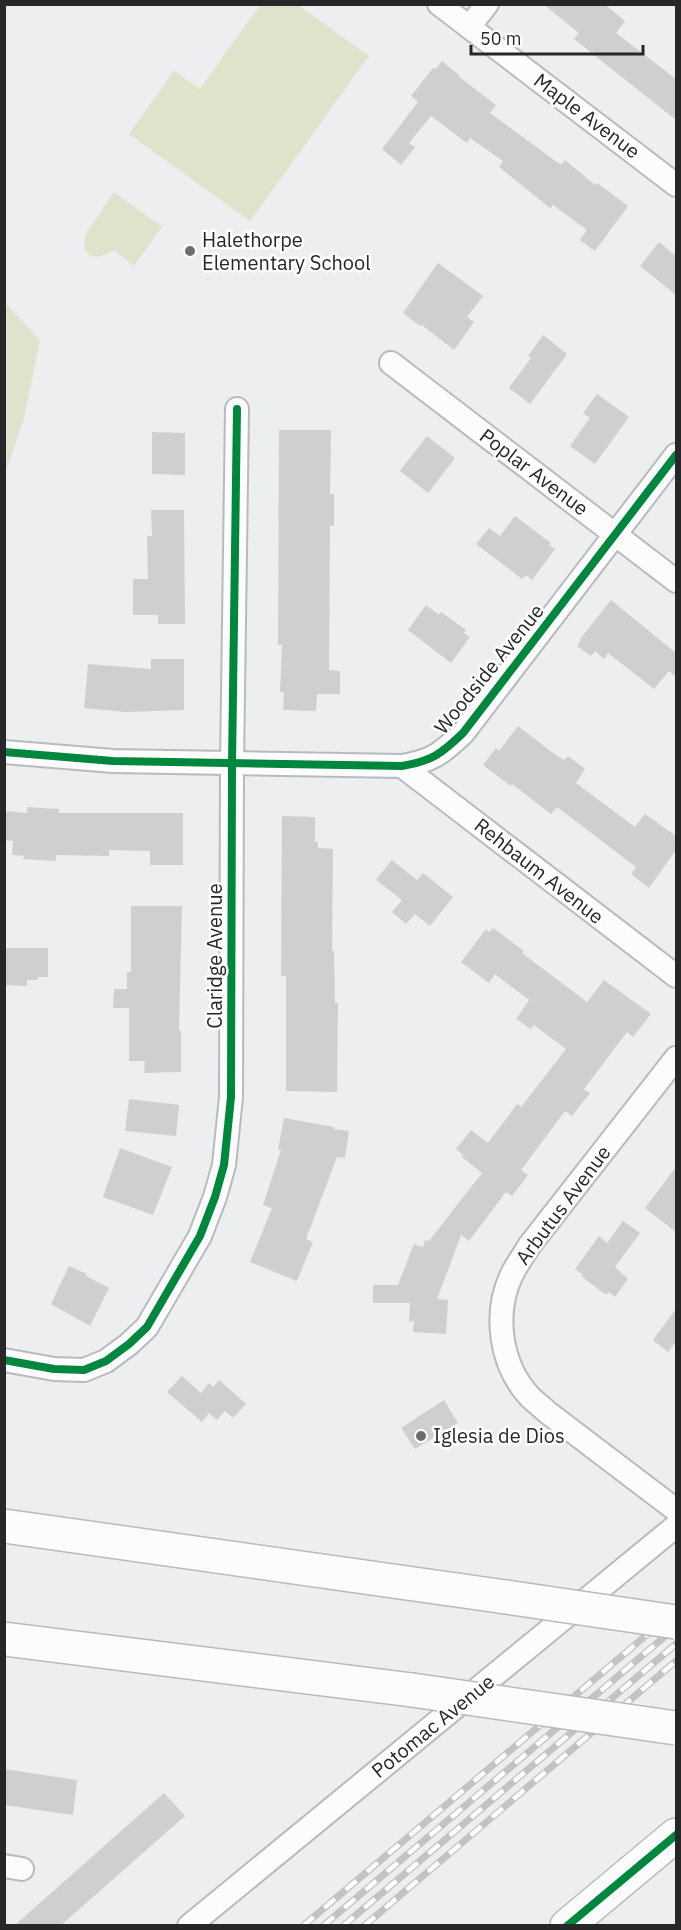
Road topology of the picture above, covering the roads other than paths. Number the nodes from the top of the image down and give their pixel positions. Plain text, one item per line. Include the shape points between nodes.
1 (439, 4) edge
2 (487, 4) edge
3 (469, 27) junction
4 (676, 184) edge
5 (391, 363) dead end
6 (237, 409) dead end
7 (676, 455) edge
8 (615, 534) junction
9 (676, 581) edge
10 (4, 752) edge
11 (232, 764) junction
12 (402, 766) junction
13 (676, 976) edge
14 (676, 1058) edge
15 (4, 1360) edge
16 (676, 1510) edge
17 (4, 1526) edge
18 (676, 1526) edge
19 (676, 1622) edge
20 (4, 1638) edge
21 (676, 1728) edge
22 (676, 1834) edge
23 (189, 1926) edge
24 (567, 1926) edge

1 - 3 street, Maple Avenue
2 - 3 street
3 - 4 street, Maple Avenue
5 - 8 street, Poplar Avenue
6 - 11 street, Claridge Avenue
7 - 8 street, Woodside Avenue
8 - 9 street, Poplar Avenue
8 - 12 street, Woodside Avenue via 463,733 425,762
10 - 11 street, Woodside Avenue via 113,761
11 - 12 street, Woodside Avenue
11 - 15 street, Claridge Avenue via 231,1096 224,1165 200,1236 147,1327 106,1361 84,1370 64,1370
12 - 13 street, Rehbaum Avenue
14 - 16 street, Arbutus Avenue via 529,1246 512,1275 501,1332 506,1356 529,1396
17 - 19 main road, bridge
18 - 23 street, Potomac Avenue
20 - 21 main road, bridge
22 - 24 main road

